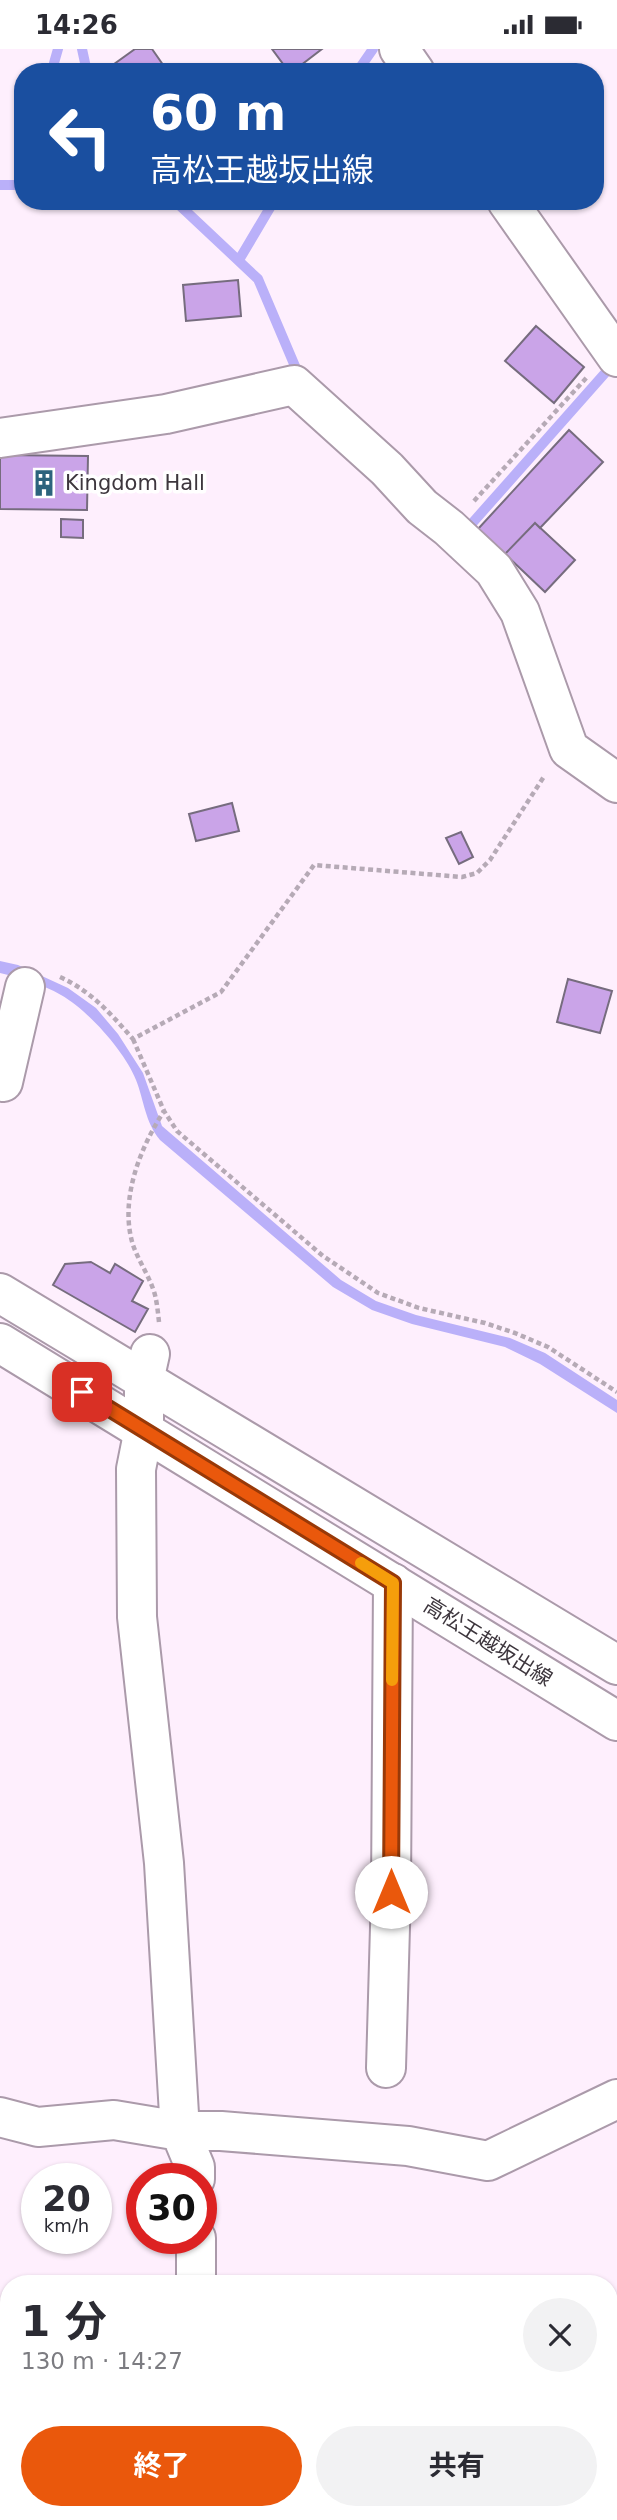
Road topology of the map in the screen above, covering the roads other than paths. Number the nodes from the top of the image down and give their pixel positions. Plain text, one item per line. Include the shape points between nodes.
1 (513, 210) edge
2 (615, 353) edge
3 (0, 438) edge
4 (617, 783) edge
5 (38, 980) road end
6 (0, 1081) edge
7 (0, 1293) edge
8 (0, 1343) edge
9 (147, 1367) junction
10 (144, 1429) junction
11 (393, 1583) junction
12 (617, 1665) edge
13 (617, 1721) edge
14 (386, 2069) dead end
15 (617, 2099) edge
16 (0, 2117) edge
17 (180, 2131) junction
18 (193, 2163) edge
19 (196, 2254) edge
20 (196, 2275) edge

1 - 2 street
3 - 4 street via 166,414 294,385 494,570 520,612 569,749
5 - 6 street
7 - 9 street
8 - 10 street, 高松王越坂出線
9 - 10 street
9 - 12 street
10 - 11 street, 高松王越坂出線
10 - 17 street via 136,1469 137,1617 164,1863
11 - 13 street, 高松王越坂出線
11 - 14 street
15 - 17 street via 488,2161 408,2146
16 - 17 street via 38,2127 114,2120
17 - 18 street
19 - 20 street

